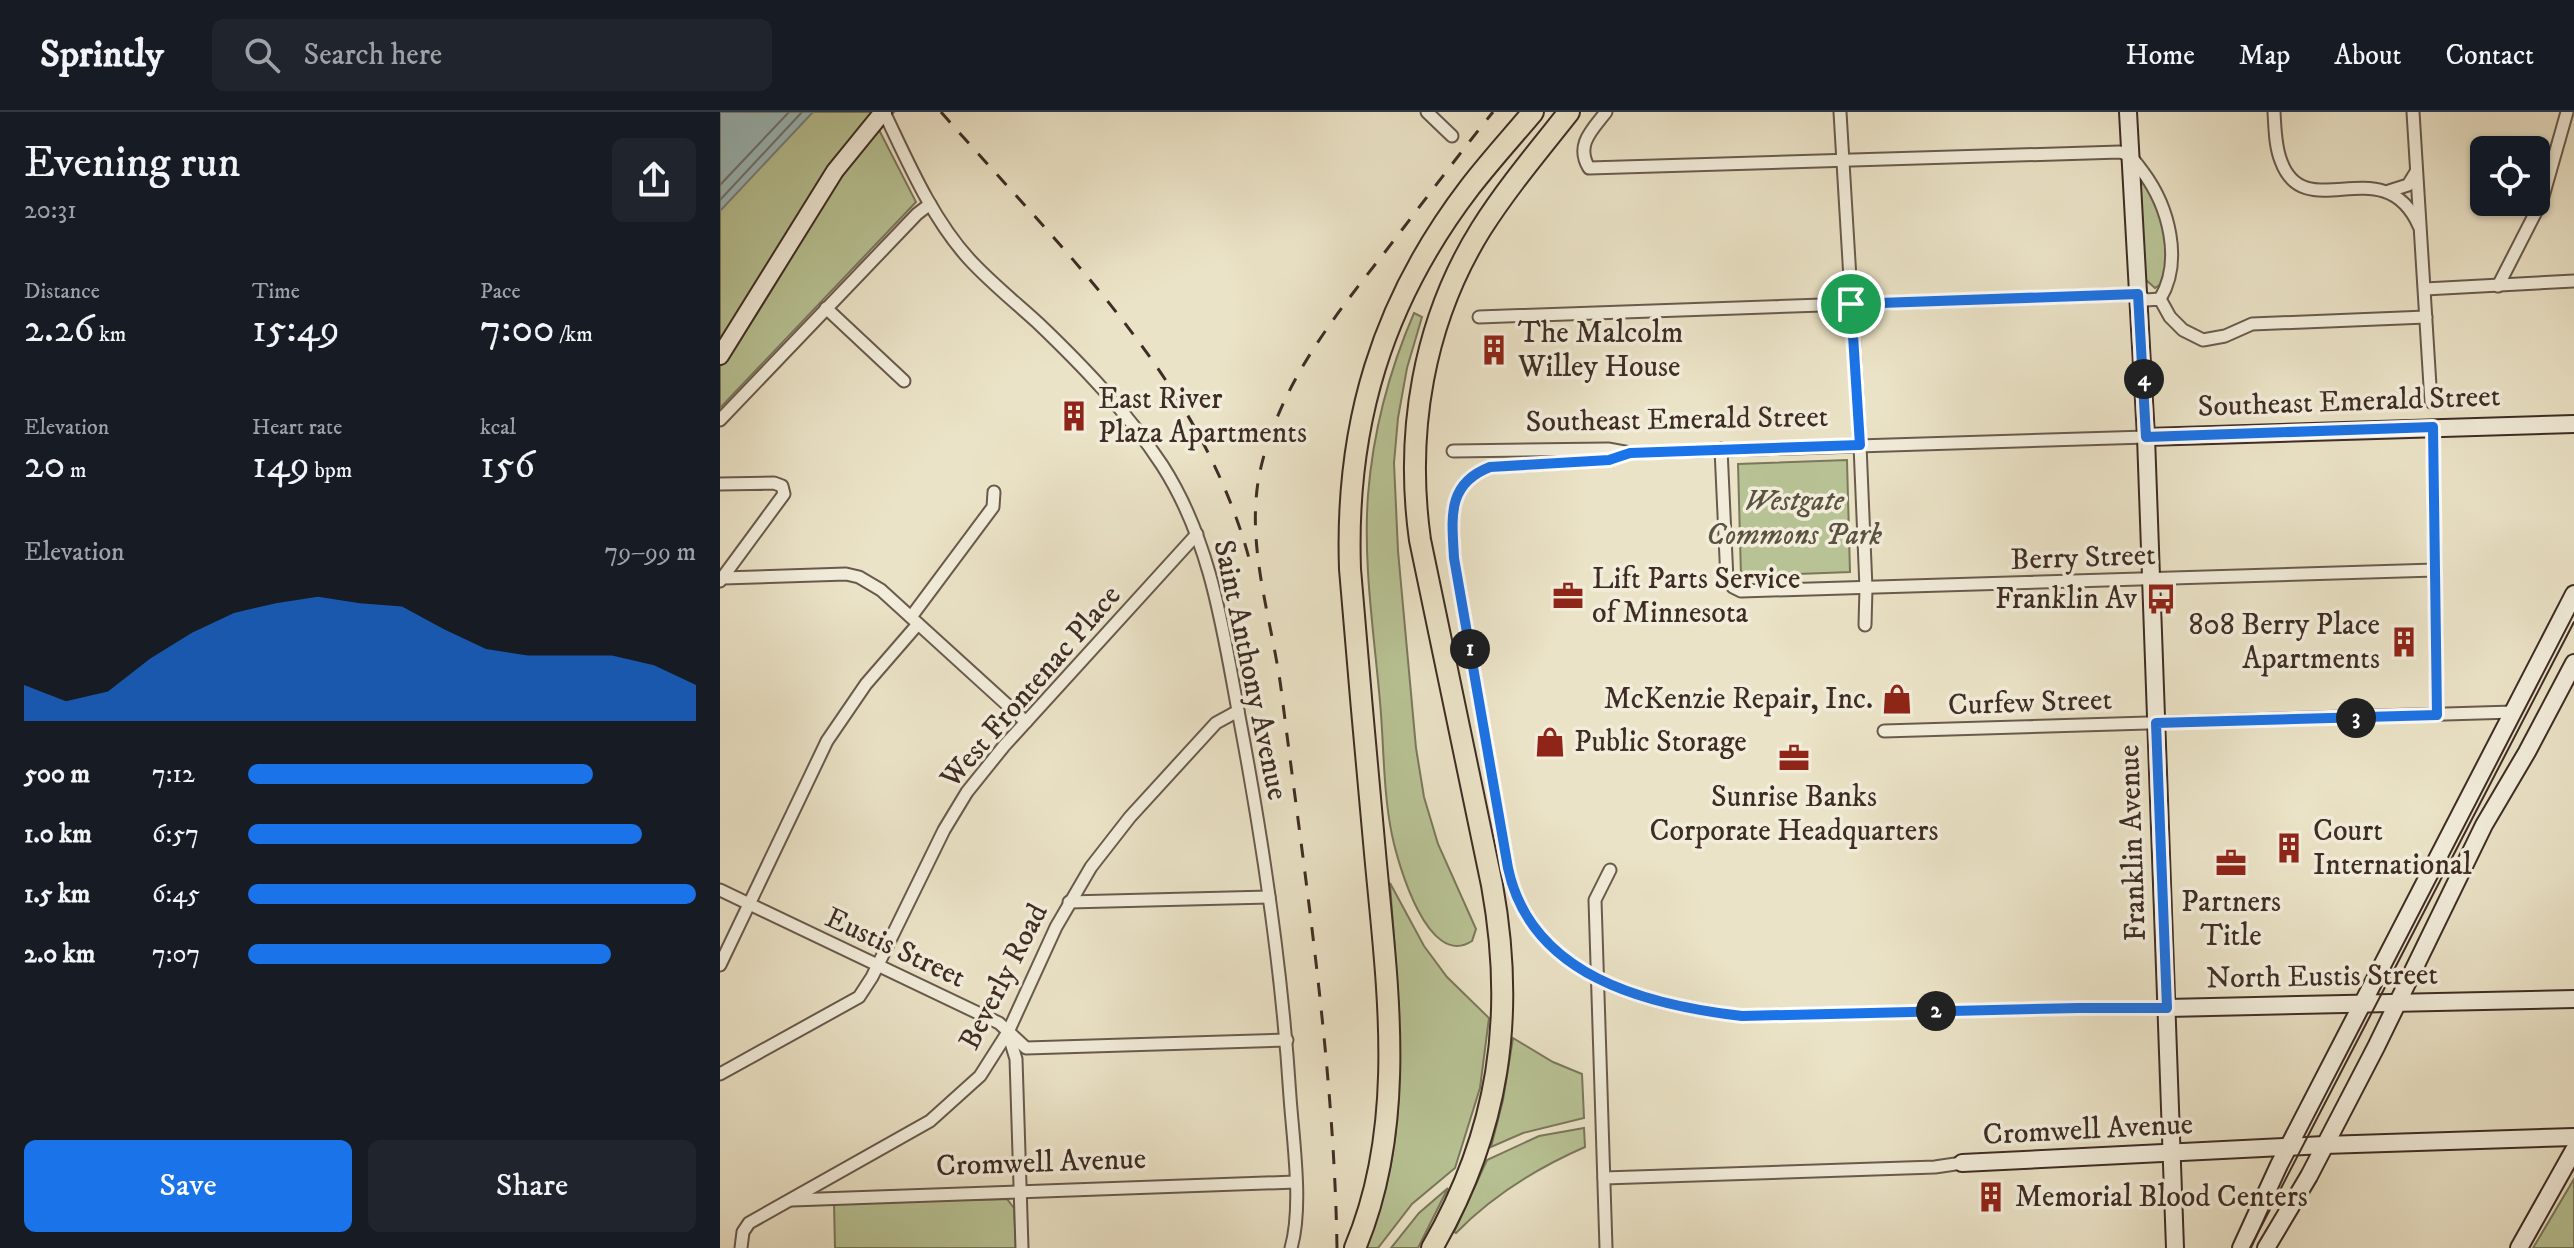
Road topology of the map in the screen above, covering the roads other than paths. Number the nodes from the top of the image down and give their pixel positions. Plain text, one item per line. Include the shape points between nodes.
1 (884, 112) edge
2 (1427, 112) edge
3 (1533, 112) edge
4 (1569, 112) edge
5 (1606, 112) edge
6 (1840, 112) edge
7 (2128, 112) edge
8 (2274, 112) edge
9 (2413, 112) edge
10 (2567, 112) edge
11 (1452, 136) dead end
12 (2130, 155) junction
13 (1843, 161) junction
14 (2416, 172) junction
15 (2389, 191) junction
16 (930, 204) junction
17 (2421, 231) junction
18 (2574, 281) edge
19 (2498, 286) junction
20 (2425, 289) junction
21 (2138, 294) junction
22 (2160, 299) junction
23 (1851, 304) junction
24 (826, 308) junction
25 (1479, 317) dead end
26 (2426, 317) junction
27 (720, 356) edge
28 (904, 381) dead end
29 (2431, 402) dead end
30 (720, 420) edge
31 (2574, 424) edge
32 (2433, 427) junction
33 (2146, 437) junction
34 (1860, 445) junction
35 (1721, 449) junction
36 (1453, 451) dead end
37 (1630, 453) junction
38 (720, 484) edge
39 (994, 492) dead end
40 (1197, 534) junction
41 (2435, 570) junction
42 (721, 580) edge
43 (2152, 580) junction
44 (1866, 588) junction
45 (2574, 594) edge
46 (915, 621) junction
47 (1865, 625) dead end
48 (2574, 663) edge
49 (1238, 711) junction
50 (2513, 712) junction
51 (2437, 715) junction
52 (1026, 722) junction
53 (2156, 723) junction
54 (1884, 731) dead end
55 (1610, 870) dead end
56 (720, 890) edge
57 (1269, 897) junction
58 (1069, 902) junction
59 (750, 903) junction
60 (720, 965) edge
61 (877, 967) junction
62 (1597, 978) junction
63 (2574, 999) edge
64 (2363, 1003) junction
65 (2396, 1004) junction
66 (2167, 1008) junction
67 (1008, 1032) junction
68 (1287, 1040) junction
69 (720, 1074) edge
70 (2574, 1137) edge
71 (2324, 1145) junction
72 (2288, 1147) junction
73 (2574, 1150) edge
74 (2172, 1154) junction
75 (1962, 1163) joint
76 (1604, 1174) junction
77 (1295, 1182) junction
78 (1021, 1193) junction
79 (789, 1200) junction
80 (741, 1248) edge
81 (1022, 1248) edge
82 (1291, 1248) edge
83 (1355, 1248) edge
84 (1432, 1248) edge
85 (1606, 1248) edge
86 (2175, 1248) edge
87 (2241, 1248) edge
88 (2266, 1248) edge
89 (2519, 1248) edge

1 - 16 street, Saint Anthony Avenue
1 - 27 main road via 835,171
2 - 11 street
3 - 83 highway via 1469,188 1407,286 1369,382 1352,465 1350,569 1390,1075 1380,1172
4 - 84 highway via 1468,252 1431,346 1415,429 1414,496 1421,551 1492,885 1503,967 1503,1025 1491,1105 1478,1152
5 - 13 street via 1582,148 1589,168
6 - 13 street
7 - 12 main road, Franklin Avenue
8 - 15 street via 2279,154 2293,180 2322,190
9 - 14 street
10 - 19 street via 2542,200
12 - 13 street
12 - 21 main road, Franklin Avenue
12 - 22 street via 2150,181 2170,234 2171,275
13 - 23 street
14 - 15 street via 2408,185
14 - 17 street
15 - 17 street via 2407,207
16 - 24 street
16 - 40 street, Saint Anthony Avenue via 968,258 1127,416 1170,478
17 - 20 street
18 - 19 street
19 - 20 street
20 - 26 street
21 - 22 street via 2146,300
21 - 23 street
21 - 33 main road, Franklin Avenue
22 - 26 street via 2183,330 2203,340 2252,324
23 - 25 street
23 - 34 street
24 - 28 street
24 - 30 street
26 - 29 street
31 - 32 main road, Southeast Emerald Street
32 - 33 main road, Southeast Emerald Street
32 - 41 street
33 - 34 street, Southeast Emerald Street
33 - 43 main road, Franklin Avenue
34 - 35 street, Southeast Emerald Street
34 - 44 street
35 - 37 street, Southeast Emerald Street
35 - 44 street, Berry Street via 1727,580 1733,587
36 - 37 street, Southeast Emerald Street
37 - 62 street, North Eustis Street via 1609,460 1490,467 1461,485 1452,521 1456,571 1512,886 1542,939
38 - 42 street via 774,483 784,494
39 - 46 street via 993,507
40 - 49 street, Saint Anthony Avenue via 1217,600
40 - 52 street, West Frontenac Place
41 - 43 street, Berry Street
41 - 51 street
42 - 46 street via 846,574 872,583
43 - 44 street, Berry Street
43 - 53 main road, Franklin Avenue
44 - 47 street
45 - 50 main road
46 - 52 street
46 - 59 street via 827,741
48 - 65 main road via 2478,838
49 - 57 street, Saint Anthony Avenue
49 - 58 street, Beverly Road via 1216,723 1130,817
50 - 51 street, Curfew Street
50 - 64 main road
51 - 53 street, Curfew Street
52 - 61 street, West Frontenac Place via 983,770 950,819
53 - 54 street, Curfew Street
53 - 66 main road, Franklin Avenue
55 - 62 street via 1595,900
56 - 59 street, Eustis Street
57 - 58 street
57 - 68 street, Saint Anthony Avenue
58 - 67 street, Beverly Road
59 - 60 street
59 - 61 street, Eustis Street
61 - 67 street, Eustis Street via 999,1023
61 - 69 street, West Frontenac Place via 859,997
62 - 66 street, North Eustis Street via 1687,1008 1772,1017
62 - 76 street
63 - 65 main road, North Eustis Street
64 - 65 main road, North Eustis Street
64 - 66 main road, North Eustis Street
64 - 72 main road
65 - 71 main road
66 - 74 main road, Franklin Avenue
67 - 68 street, Eustis Street via 1026,1048
67 - 78 street via 1016,1059
67 - 79 street, Beverly Road via 980,1076 930,1121
68 - 77 street, Saint Anthony Avenue
70 - 71 main road, Cromwell Avenue
71 - 72 main road, Cromwell Avenue
71 - 88 main road
72 - 74 main road, Cromwell Avenue
72 - 87 main road
73 - 89 main road
74 - 75 main road, Cromwell Avenue
74 - 86 main road, Franklin Avenue
75 - 76 street, Cromwell Avenue
76 - 85 street
77 - 78 street, Cromwell Avenue
77 - 82 street, Saint Anthony Avenue
78 - 79 street, Cromwell Avenue
78 - 81 street
79 - 80 street, Beverly Road via 749,1223

